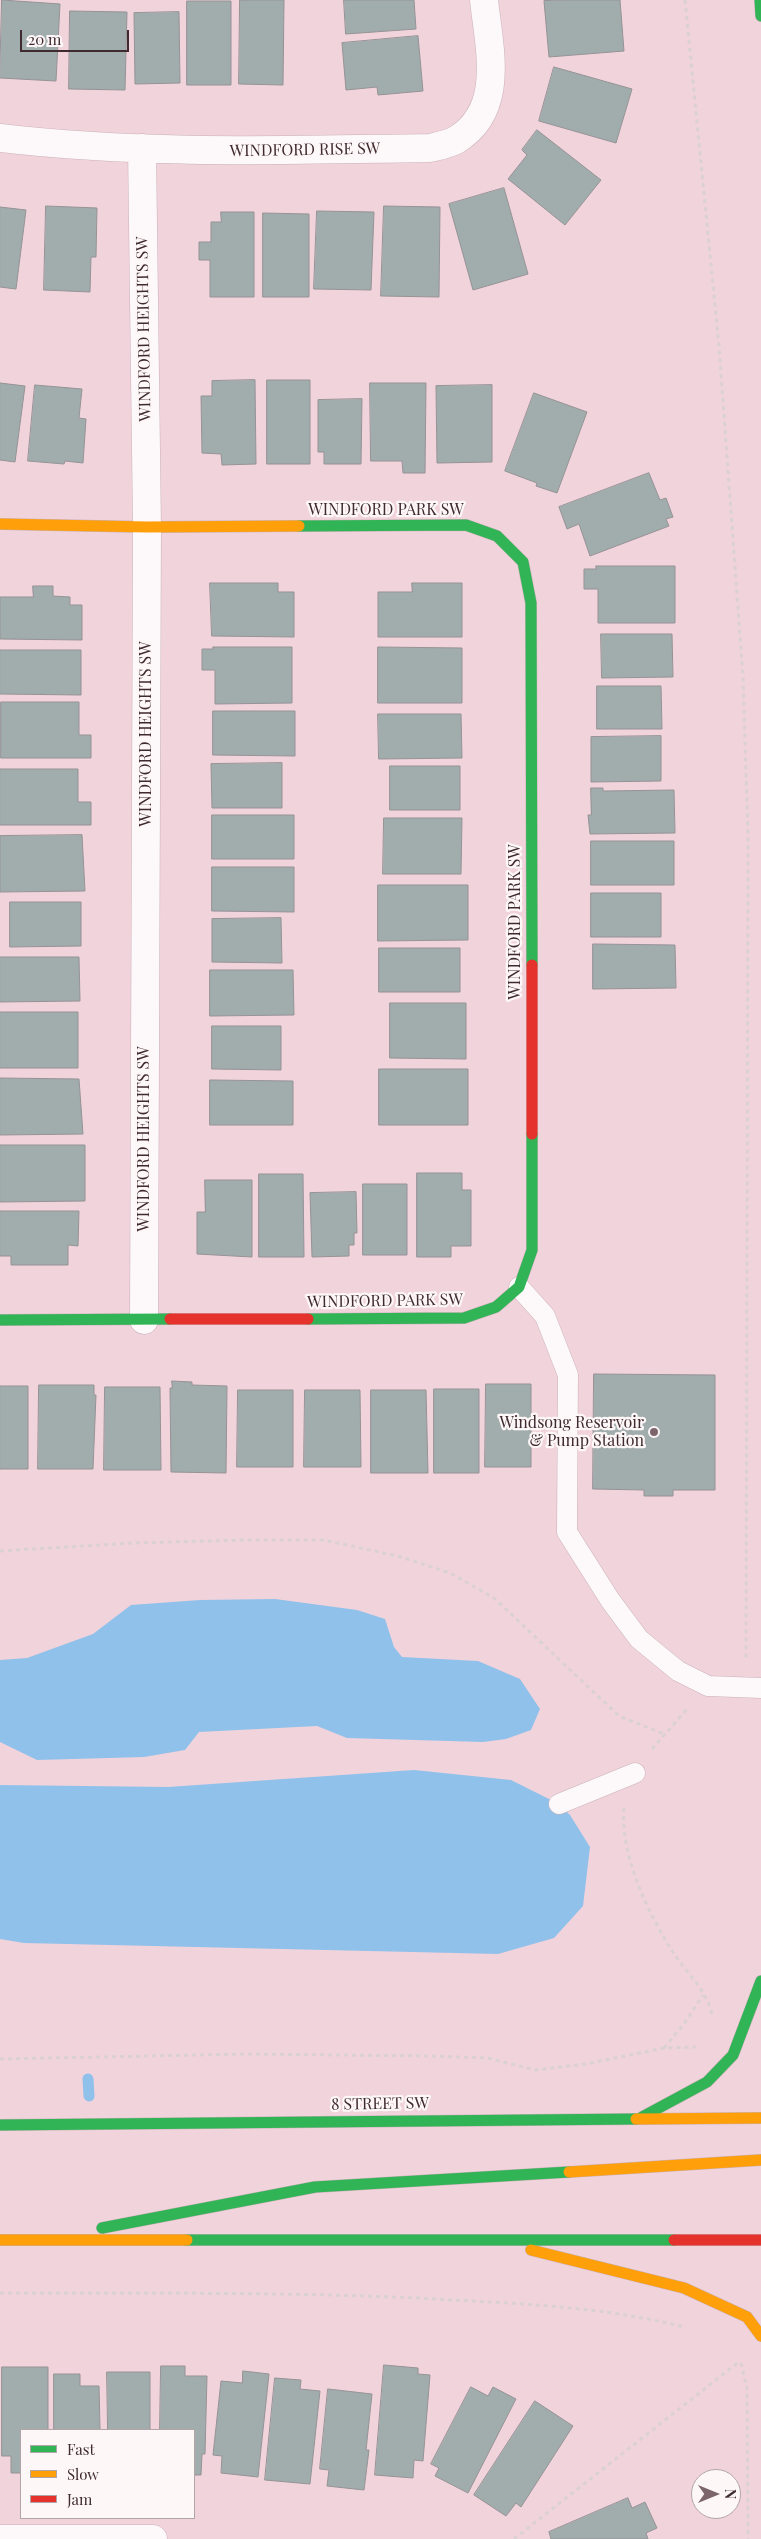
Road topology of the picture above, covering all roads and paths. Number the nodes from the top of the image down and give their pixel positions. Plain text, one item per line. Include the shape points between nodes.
1 (484, 0) edge
2 (685, 0) edge
3 (760, 0) edge
4 (761, 16) edge
5 (0, 138) edge
6 (142, 148) junction
7 (0, 524) edge
8 (147, 527) junction
9 (519, 1287) junction
10 (0, 1320) edge
11 (144, 1320) junction
12 (0, 1551) edge
13 (708, 1686) junction
14 (753, 1688) edge
15 (664, 1734) junction
16 (634, 1773) junction
17 (559, 1804) dead end
18 (761, 1981) edge
19 (703, 1994) junction
20 (712, 2019) dead end
21 (700, 2046) dead end
22 (664, 2048) junction
23 (0, 2059) edge
24 (639, 2118) junction
25 (761, 2118) edge
26 (0, 2125) edge
27 (761, 2160) edge
28 (0, 2240) edge
29 (39, 2240) junction
30 (491, 2240) junction
31 (761, 2240) edge
32 (0, 2293) edge
33 (686, 2327) dead end
34 (761, 2336) edge
35 (736, 2355) dead end
36 (740, 2361) junction
37 (0, 2539) edge
38 (153, 2539) edge
39 (514, 2539) edge
40 (748, 2539) edge

1 - 6 street, WINDFORD RISE SW via 491,76 488,102 475,124 455,141 430,148 224,152
2 - 14 path via 719,346 743,677 748,836
3 - 4 main road
5 - 6 street, WINDFORD RISE SW via 66,146
6 - 8 street, WINDFORD HEIGHTS SW
7 - 8 main road, WINDFORD PARK SW
8 - 9 main road, WINDFORD PARK SW via 466,525 497,536 523,562 531,603 532,1250
8 - 11 street, WINDFORD HEIGHTS SW
9 - 11 main road, WINDFORD PARK SW via 496,1307 464,1318
9 - 13 lane via 545,1316 568,1375 567,1532 639,1639 678,1671
10 - 11 main road, WINDFORD PARK SW
12 - 15 path via 152,1542 323,1540 398,1556 450,1573 494,1598 619,1716
13 - 14 lane
13 - 15 path
15 - 16 path
16 - 17 lane
16 - 19 path via 624,1810 635,1877 674,1954
18 - 24 main road via 733,2055 707,2082
19 - 20 path
19 - 22 path
21 - 22 path
22 - 23 path via 586,2064 535,2070 488,2058 429,2056 246,2054
24 - 25 main road, 8 STREET SW
24 - 26 main road, 8 STREET SW
27 - 29 main road via 315,2187
28 - 29 main road
29 - 30 main road
30 - 31 main road
30 - 34 main road via 684,2288 747,2317
32 - 33 path via 359,2294 509,2303 626,2316
35 - 36 path
36 - 39 path
36 - 40 path via 748,2388
37 - 38 street

